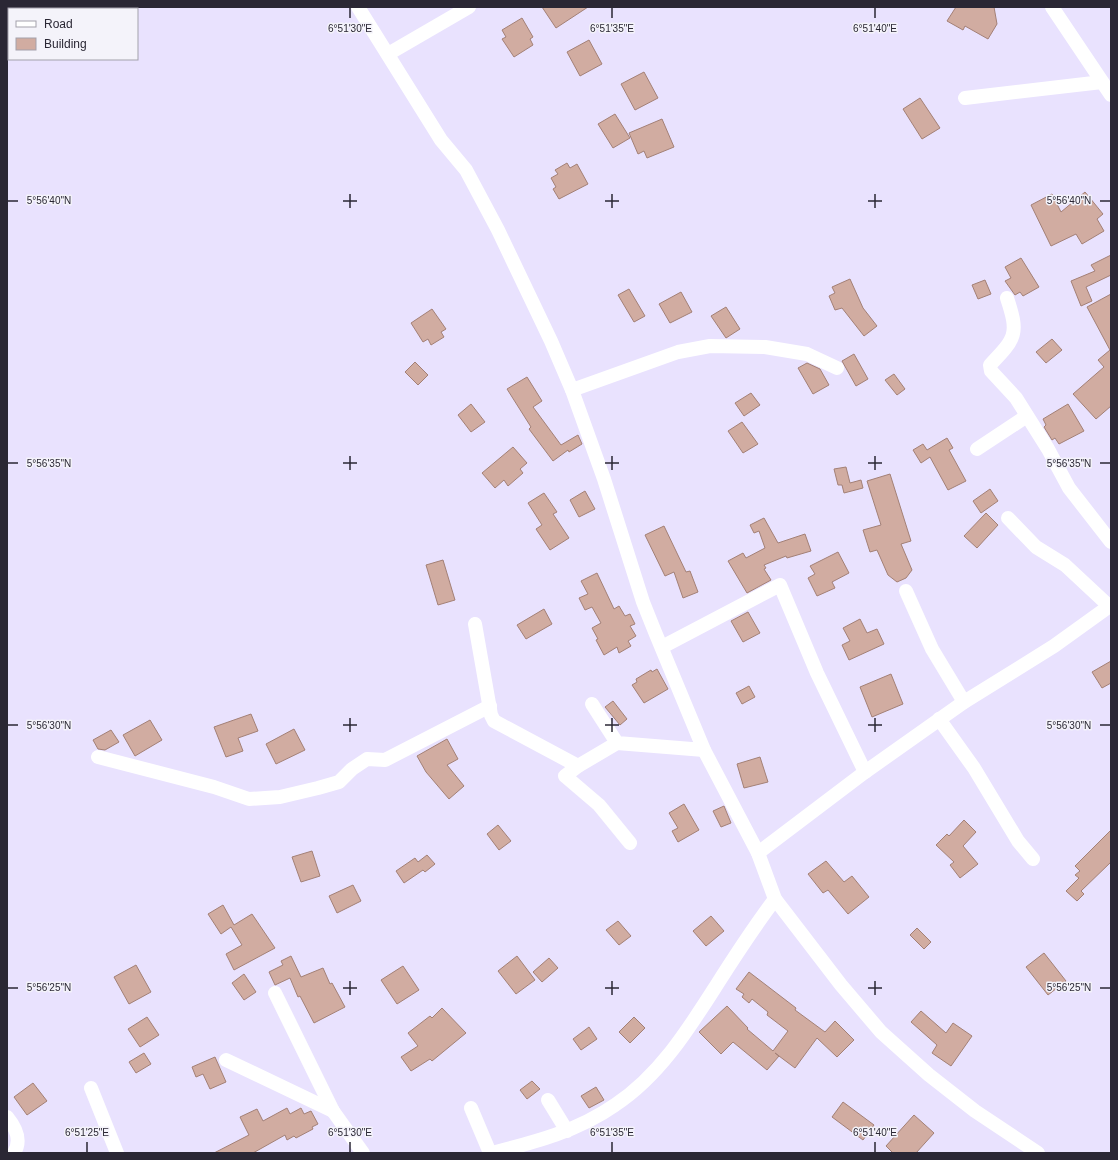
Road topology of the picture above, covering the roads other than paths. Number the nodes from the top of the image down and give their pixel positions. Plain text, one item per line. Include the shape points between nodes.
1 (358, 7) edge
2 (469, 7) edge
3 (1052, 7) edge
4 (388, 54) junction
5 (1102, 82) junction
6 (1111, 95) edge
7 (965, 98) dead end
8 (1007, 298) dead end
9 (837, 368) dead end
10 (572, 390) junction
11 (1027, 416) junction
12 (977, 450) dead end
13 (1008, 518) dead end
14 (1111, 542) edge
15 (906, 591) dead end
16 (1110, 606) edge
17 (475, 624) dead end
18 (662, 647) junction
19 (964, 702) junction
20 (592, 704) dead end
21 (490, 706) junction
22 (939, 719) junction
23 (617, 743) junction
24 (704, 750) junction
25 (98, 757) dead end
26 (578, 766) junction
27 (865, 772) junction
28 (630, 843) dead end
29 (758, 852) junction
30 (1033, 859) dead end
31 (775, 899) junction
32 (275, 993) dead end
33 (226, 1060) dead end
34 (90, 1088) dead end
35 (548, 1100) dead end
36 (471, 1108) dead end
37 (333, 1110) junction
38 (7, 1117) edge
39 (567, 1131) junction
40 (518, 1150) edge
41 (14, 1153) edge
42 (118, 1153) edge
43 (363, 1153) edge
44 (491, 1153) edge
45 (1038, 1153) edge

1 - 4 street
2 - 4 street
3 - 5 street
4 - 10 street via 441,140 466,170 551,341
5 - 6 street
5 - 7 street
8 - 11 street via 1014,319 1013,335 1005,350 990,365 990,371 1016,398
9 - 10 street via 807,354 765,347 710,346 678,352
10 - 18 street via 604,479 643,602
11 - 12 street
11 - 14 street via 1069,488
13 - 16 street via 1036,548 1065,565
15 - 19 street via 932,649
16 - 19 street via 1054,646
17 - 21 street
18 - 24 street
18 - 27 street via 780,586
19 - 22 street
20 - 23 street
21 - 25 street via 385,760 367,759 339,782 280,797 249,799 214,787
21 - 26 street via 494,721
22 - 27 street
22 - 30 street via 974,768 1018,841
23 - 24 street
23 - 26 street
24 - 29 street
26 - 28 street via 565,776 599,805
27 - 29 street
29 - 31 street
31 - 39 street via 659,1069 616,1105
31 - 45 street via 881,1032 975,1112
32 - 37 street
33 - 37 street
34 - 42 street
35 - 39 street
36 - 44 street
37 - 43 street
38 - 41 street via 18,1137 18,1147
39 - 40 street
40 - 44 street

